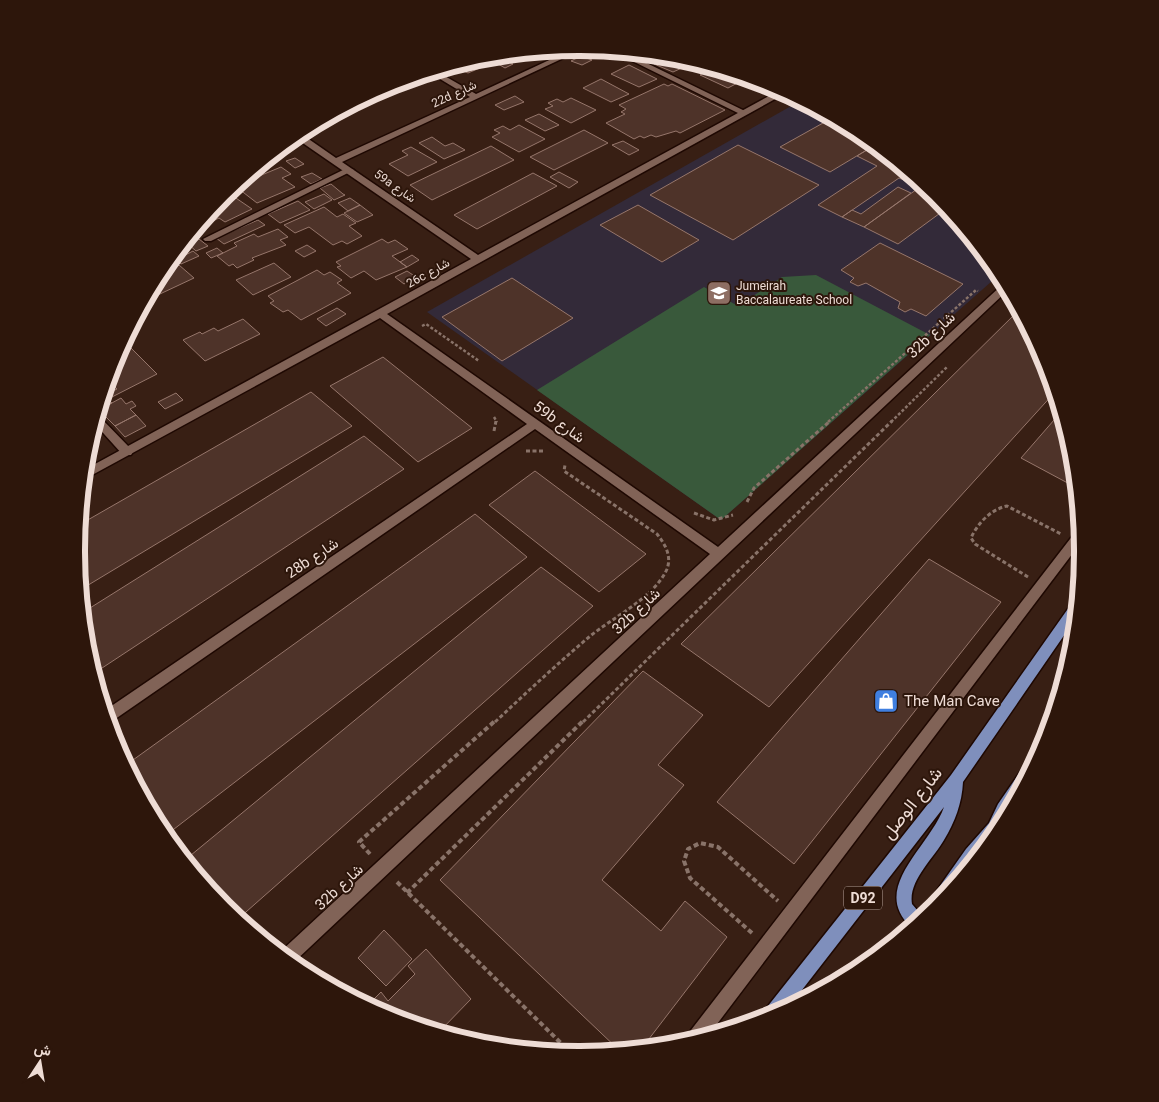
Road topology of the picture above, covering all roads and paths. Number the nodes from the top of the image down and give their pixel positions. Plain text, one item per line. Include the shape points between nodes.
1 (563, 57) edge
2 (632, 59) edge
3 (440, 77) edge
4 (476, 97) junction
5 (775, 97) edge
6 (744, 113) junction
7 (305, 140) edge
8 (337, 160) junction
9 (350, 170) junction
10 (208, 239) dead end
11 (478, 260) junction
12 (1000, 292) edge
13 (994, 298) junction
14 (381, 314) junction
15 (409, 333) junction
16 (954, 360) dead end
17 (480, 362) dead end
18 (492, 415) dead end
19 (102, 424) edge
20 (535, 424) junction
21 (127, 452) junction
22 (548, 452) dead end
23 (493, 454) junction
24 (564, 462) dead end
25 (91, 471) edge
26 (745, 505) dead end
27 (692, 512) dead end
28 (736, 513) dead end
29 (1074, 535) edge
30 (1074, 543) edge
31 (720, 555) junction
32 (1042, 586) junction
33 (1070, 619) edge
34 (112, 714) edge
35 (956, 780) junction
36 (383, 868) junction
37 (407, 894) junction
38 (791, 913) junction
39 (912, 918) edge
40 (766, 945) junction
41 (291, 953) edge
42 (781, 1002) edge
43 (701, 1030) edge
44 (563, 1045) edge

1 - 4 street, 22d شارع
2 - 6 street
3 - 4 street
4 - 8 street, 22d شارع
5 - 6 street, 26c شارع
6 - 11 street, 26c شارع
7 - 8 street, 59a شارع
8 - 9 street, 59a شارع
9 - 10 street
9 - 11 street, 59a شارع
11 - 14 street, 26c شارع
12 - 13 street, 32b شارع
13 - 26 path via 976,290 754,488
13 - 31 street, 32b شارع
14 - 15 street, 59b شارع
14 - 21 street, 26c شارع
15 - 17 path via 426,324
15 - 20 street, 59b شارع
16 - 37 path
18 - 23 path via 496,418 497,427 478,442
19 - 21 street
20 - 23 street, 28b شارع
20 - 31 street, 59b شارع
21 - 25 street, 26c شارع
22 - 23 path via 531,450 503,461
23 - 34 street, 28b شارع
24 - 36 path via 564,471 657,534 666,543 670,554 669,566 655,585 604,624 359,842
27 - 28 path via 718,520
29 - 32 path via 1007,506 995,509 973,533 972,542 978,547
30 - 32 street
31 - 36 street, 32b شارع
32 - 38 street
33 - 35 main road, شارع الوصل / D92
35 - 39 main road via 954,803 948,820 906,882 903,902 906,913
35 - 42 main road, شارع الوصل / D92
36 - 37 path
36 - 41 street, 32b شارع
37 - 44 path
38 - 40 street
38 - 40 path via 718,847 698,842 688,848 683,858 684,870 690,878
40 - 43 street

